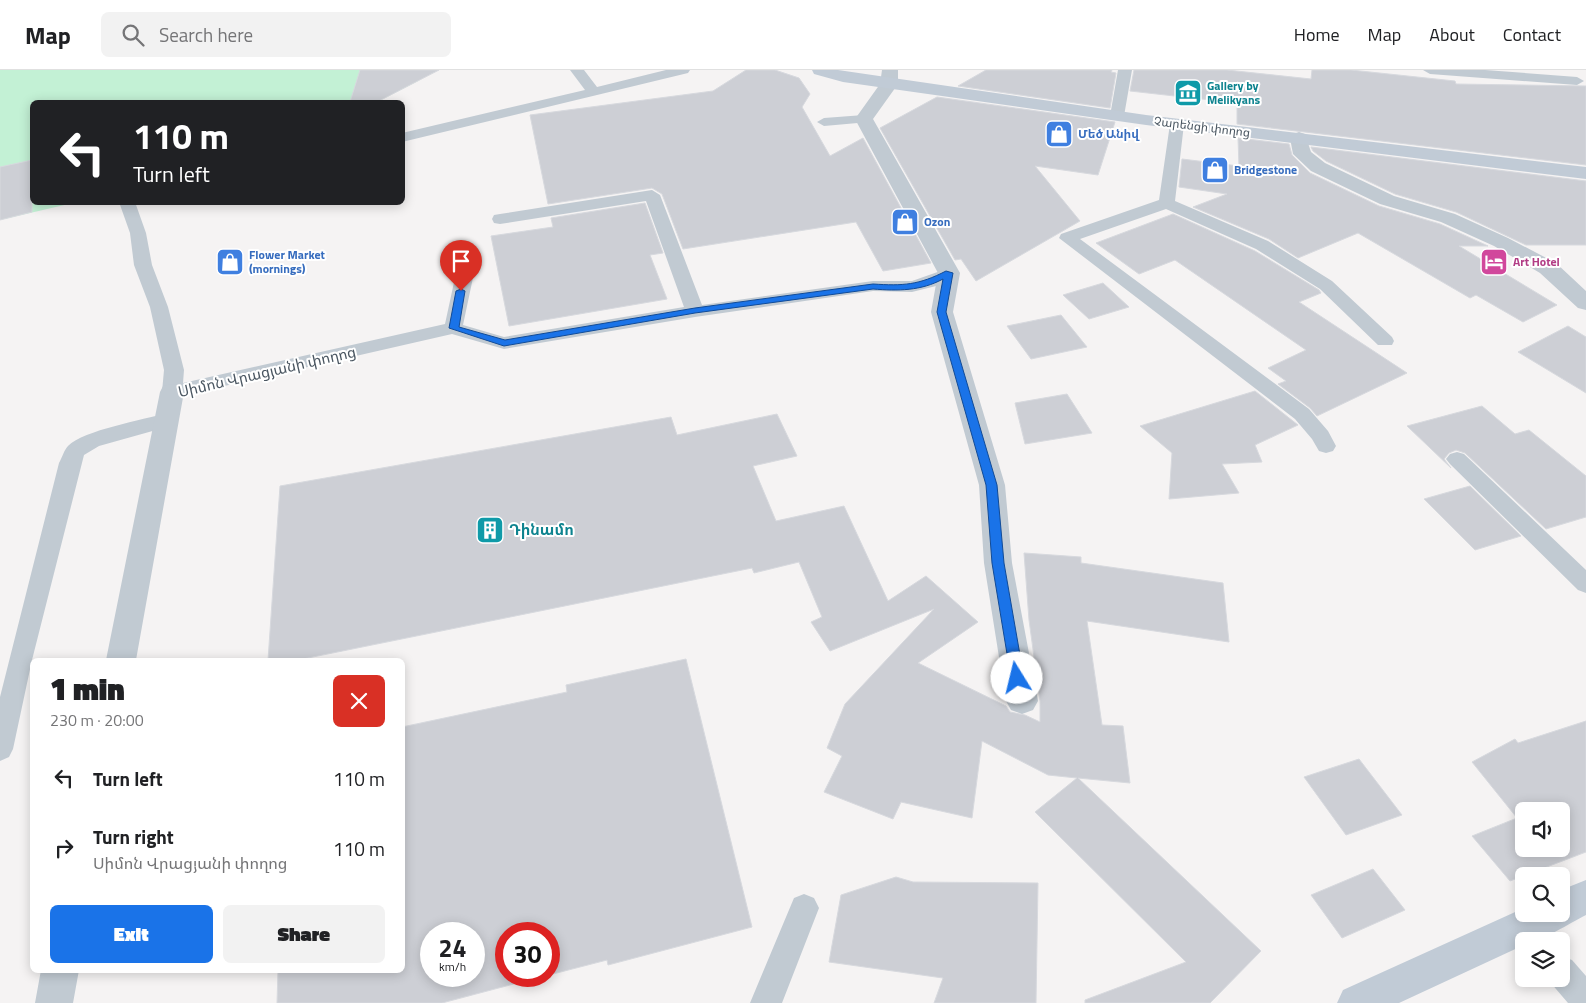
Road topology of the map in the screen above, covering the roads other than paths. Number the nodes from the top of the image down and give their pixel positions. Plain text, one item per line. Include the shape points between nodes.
1 (577, 70) edge
2 (683, 70) edge
3 (820, 70) edge
4 (1125, 70) edge
5 (1430, 70) edge
6 (889, 77) edge
7 (1577, 81) dead end
8 (588, 97) junction
9 (1118, 116) junction
10 (864, 119) junction
11 (824, 122) dead end
12 (1177, 124) junction
13 (405, 137) edge
14 (1299, 138) junction
15 (1586, 173) edge
16 (1167, 203) junction
17 (129, 205) edge
18 (500, 219) dead end
19 (465, 273) dead end
20 (949, 273) junction
21 (1586, 303) edge
22 (695, 310) junction
23 (454, 328) junction
24 (1385, 341) dead end
25 (172, 392) junction
26 (167, 420) junction
27 (1326, 446) dead end
28 (1457, 459) dead end
29 (1586, 584) edge
30 (121, 658) edge
31 (1022, 701) dead end
32 (0, 749) edge
33 (1586, 897) edge
34 (1570, 905) edge
35 (804, 908) dead end
36 (1537, 927) edge
37 (59, 973) edge
38 (1570, 981) edge
39 (1586, 1000) edge
40 (54, 1003) edge
41 (766, 1003) edge
42 (1356, 1003) edge

1 - 8 lane
2 - 8 lane
3 - 6 main road, Չարենցի փողոց via 843,77
4 - 9 lane
5 - 7 lane
6 - 9 main road, Չարենցի փողոց
6 - 10 street
8 - 13 lane
9 - 12 main road, Չարենցի փողոց
10 - 11 lane
10 - 20 street
12 - 14 main road, Չարենցի փողոց
12 - 16 lane
14 - 15 main road, Չարենցի փողոց
14 - 21 street via 1302,154 1318,167 1387,200 1448,218 1501,242 1548,268
16 - 24 lane via 1262,245 1326,285
16 - 27 lane via 1068,238 1302,414
17 - 25 lane via 174,370
18 - 22 lane via 652,195
19 - 23 lane
20 - 22 lane via 928,284 900,289 873,286
20 - 31 street via 942,312 992,485 998,563
22 - 23 lane via 504,343
23 - 25 lane, Սիմոն Վրացյանի փողոց
25 - 26 street, Սիմոն Վրացյանի փողոց
26 - 30 street, Սիմոն Վրացյանի փողոց
26 - 32 lane via 92,441 75,451
28 - 29 lane
33 - 34 main road
35 - 41 lane
36 - 42 main road
37 - 40 street
38 - 39 lane

